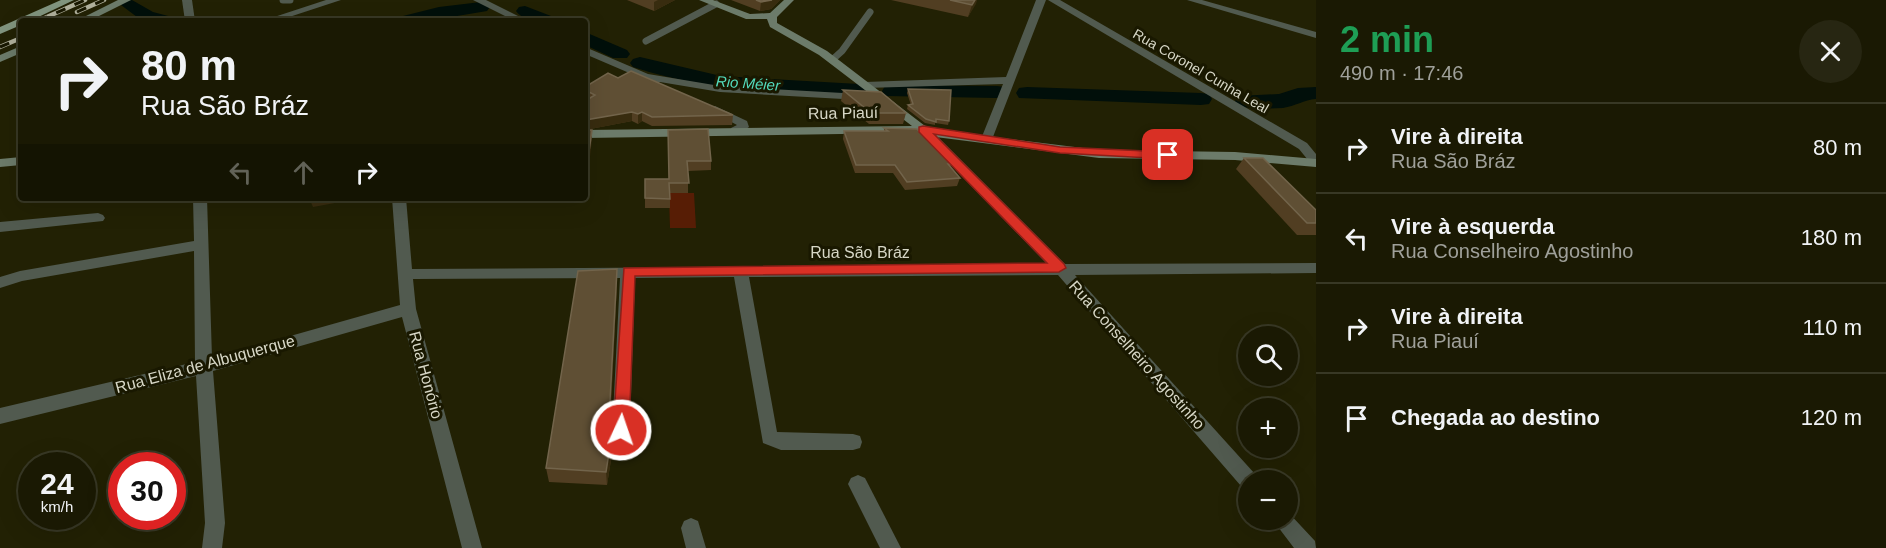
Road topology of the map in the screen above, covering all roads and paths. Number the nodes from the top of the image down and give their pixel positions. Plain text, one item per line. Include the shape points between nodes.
1 (69, 0) edge
2 (126, 0) edge
3 (188, 0) edge
4 (283, 0) edge
5 (290, 0) edge
6 (336, 0) edge
7 (478, 0) edge
8 (704, 0) edge
9 (789, 0) edge
10 (1053, 0) edge
11 (1192, 0) edge
12 (1039, 3) edge
13 (716, 4) junction
14 (1068, 9) junction
15 (870, 12) dead end
16 (773, 16) junction
17 (28, 18) edge
18 (87, 18) edge
19 (190, 18) edge
20 (277, 18) edge
21 (517, 18) edge
22 (18, 22) edge
23 (0, 31) edge
24 (1316, 35) edge
25 (646, 41) dead end
26 (18, 50) edge
27 (588, 51) edge
28 (597, 55) junction
29 (0, 59) edge
30 (588, 60) edge
31 (832, 60) junction
32 (647, 77) junction
33 (1011, 80) junction
34 (865, 85) junction
35 (687, 96) edge
36 (881, 98) junction
37 (708, 106) edge
38 (923, 129) junction
39 (735, 131) junction
40 (588, 134) edge
41 (987, 139) junction
42 (18, 161) edge
43 (1316, 162) edge
44 (0, 163) edge
45 (200, 201) edge
46 (399, 201) edge
47 (98, 218) dead end
48 (0, 227) edge
49 (201, 245) junction
50 (1059, 268) junction
51 (1316, 268) edge
52 (740, 270) junction
53 (628, 271) junction
54 (405, 274) junction
55 (0, 283) edge
56 (408, 309) junction
57 (204, 367) junction
58 (0, 416) edge
59 (853, 442) dead end
60 (620, 453) dead end
61 (1239, 470) edge
62 (858, 484) dead end
63 (692, 528) dead end
64 (1292, 530) edge
65 (212, 548) edge
66 (472, 548) edge
67 (696, 548) edge
68 (891, 548) edge
69 (1308, 548) edge

1 - 17 main road
2 - 18 street
3 - 19 street
4 - 5 lane
6 - 20 street
7 - 21 street
8 - 13 street
9 - 16 street
10 - 14 street, Rua Coronel Cunha Leal
11 - 24 street
12 - 14 street, Rua Coronel Cunha Leal
12 - 33 street
13 - 16 street via 749,17
13 - 25 lane
14 - 43 street, Rua Coronel Cunha Leal via 1303,147
15 - 31 lane
16 - 31 street via 773,25
22 - 23 main road
26 - 29 street
27 - 28 street
28 - 30 street
28 - 32 street via 634,64
31 - 34 street
32 - 35 street
32 - 36 street via 720,89
33 - 34 street
33 - 41 street
34 - 36 street
36 - 38 street
37 - 39 street via 739,120 743,127
38 - 39 street, Rua Piauí
38 - 41 street, Rua Piauí
38 - 50 street, Rua Conselheiro Agostinho
39 - 40 street, Rua Piauí
41 - 43 street, Rua Piauí via 1099,154
42 - 44 street
45 - 49 street
46 - 54 street, Rua Honório
47 - 48 street
49 - 55 street via 20,276
49 - 57 street
50 - 51 street, Rua São Bráz
50 - 52 street, Rua São Bráz
50 - 61 street, Rua Conselheiro Agostinho
52 - 53 street, Rua São Bráz
52 - 59 street via 769,437 781,442
53 - 54 street, Rua São Bráz
53 - 60 street
54 - 56 street, Rua Honório
56 - 57 street, Rua Eliza de Albuquerque
56 - 66 street, Rua Honório
57 - 58 street, Rua Eliza de Albuquerque
57 - 65 street via 215,523
62 - 68 street
63 - 67 street
64 - 69 street

